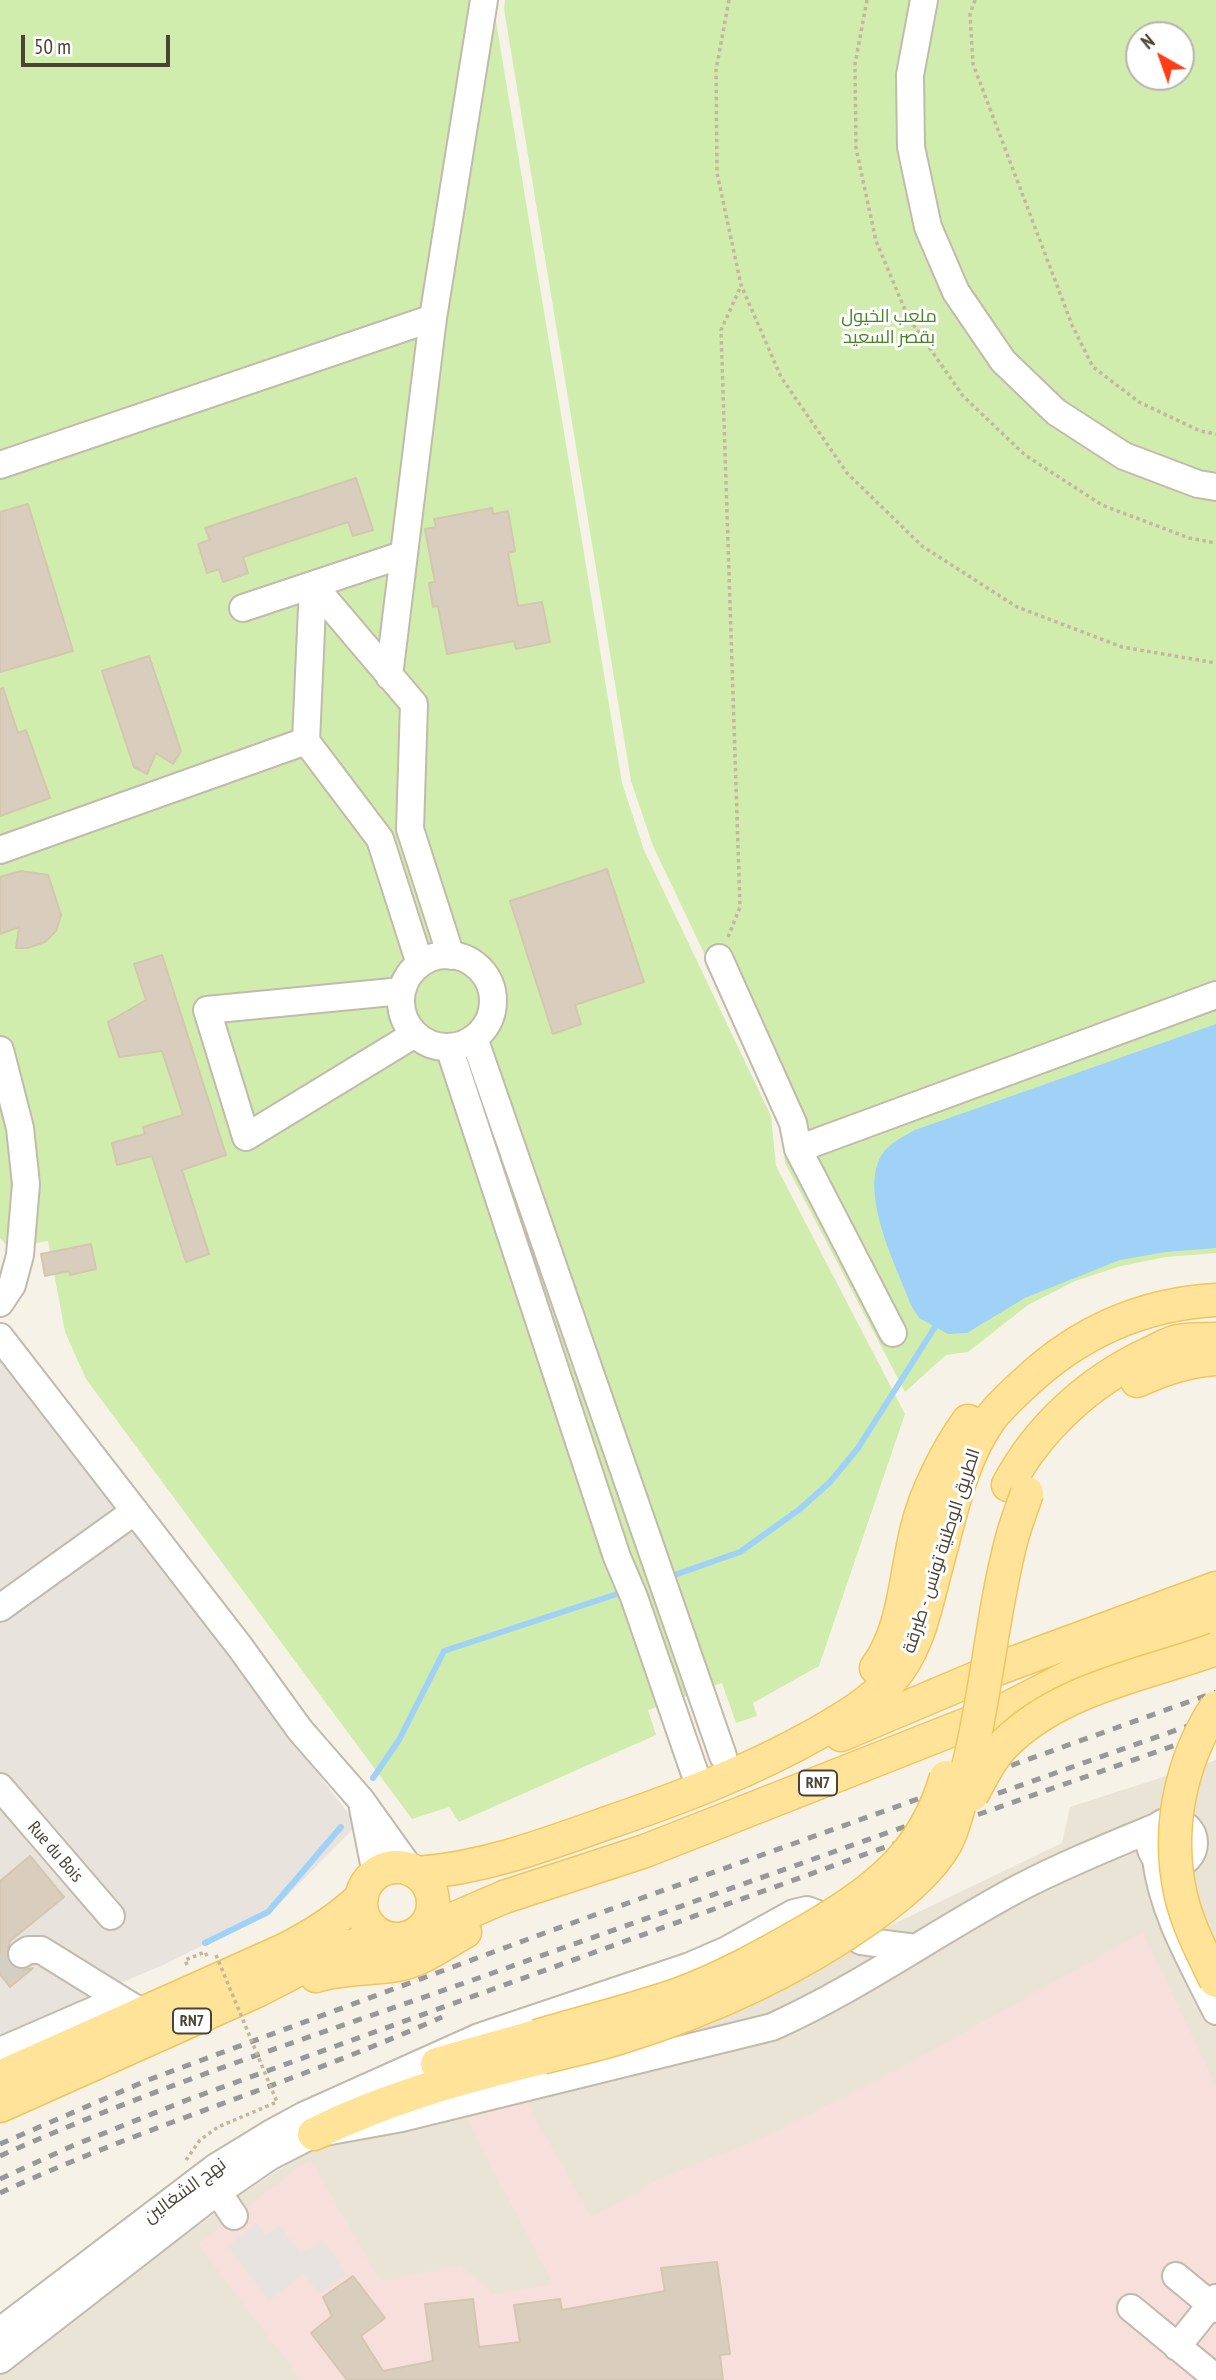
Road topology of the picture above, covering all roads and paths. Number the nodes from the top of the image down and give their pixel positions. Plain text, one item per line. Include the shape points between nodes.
1 (484, 0) edge
2 (729, 0) edge
3 (924, 0) edge
4 (975, 0) edge
5 (741, 285) junction
6 (433, 318) junction
7 (1216, 433) edge
8 (0, 465) edge
9 (1216, 487) edge
10 (402, 555) junction
11 (313, 585) junction
12 (243, 608) dead end
13 (1216, 663) edge
14 (389, 676) junction
15 (306, 741) junction
16 (410, 829) junction
17 (380, 839) junction
18 (0, 850) edge
19 (451, 956) junction
20 (719, 958) joint
21 (420, 964) junction
22 (402, 991) junction
23 (1216, 995) edge
24 (415, 1034) junction
25 (474, 1038) junction
26 (449, 1047) junction
27 (0, 1050) edge
28 (798, 1149) junction
29 (1216, 1300) edge
30 (0, 1303) edge
31 (1216, 1329) edge
32 (892, 1333) dead end
33 (0, 1337) edge
34 (1216, 1339) edge
35 (1176, 1341) junction
36 (1216, 1359) edge
37 (1041, 1367) junction
38 (1018, 1489) junction
39 (135, 1511) junction
40 (1216, 1588) edge
41 (1216, 1607) edge
42 (0, 1608) edge
43 (1216, 1620) edge
44 (1216, 1649) edge
45 (1119, 1651) junction
46 (1216, 1707) edge
47 (723, 1756) junction
48 (767, 1761) junction
49 (694, 1771) junction
50 (0, 1787) edge
51 (361, 1800) junction
52 (664, 1804) junction
53 (946, 1843) junction
54 (1098, 1851) junction
55 (1186, 1851) edge
56 (414, 1871) junction
57 (559, 1880) junction
58 (369, 1885) junction
59 (111, 1916) dead end
60 (416, 1935) junction
61 (385, 1937) junction
62 (861, 1941) junction
63 (915, 1948) junction
64 (22, 1954) tunnel mouth
65 (216, 1955) dead end
66 (1216, 1963) edge
67 (861, 1981) junction
68 (1216, 1981) edge
69 (257, 1991) junction
70 (132, 2006) junction
71 (1216, 2011) edge
72 (539, 2047) junction
73 (2, 2059) edge
74 (388, 2079) junction
75 (0, 2106) edge
76 (218, 2127) dead end
77 (314, 2134) junction
78 (218, 2192) junction
79 (234, 2216) dead end
80 (1176, 2276) dead end
81 (1214, 2304) edge
82 (1131, 2308) dead end
83 (0, 2331) edge
84 (1177, 2347) junction
85 (0, 2360) edge
86 (1216, 2378) edge

1 - 6 street
2 - 5 path via 716,70 717,173
3 - 9 street via 910,75 911,148 928,227 956,292 1003,361 1056,412 1124,456
4 - 7 path via 970,14 973,64 1072,325 1093,367 1139,402 1200,431
5 - 13 path via 781,377 817,430 847,473 922,546 1017,607 1122,647
5 - 20 path via 721,330 740,908
6 - 8 street
6 - 10 street
10 - 11 street
10 - 14 street
11 - 12 street
11 - 14 street
11 - 15 street
14 - 16 street via 414,704
15 - 17 street
15 - 18 street
16 - 17 street
16 - 19 street
17 - 21 street
19 - 21 street via 433,957
19 - 25 street via 476,965 493,994 492,1013
20 - 28 street via 793,1123
21 - 22 street
22 - 24 street via 405,1020
22 - 24 street via 207,1010 246,1137
23 - 28 street
24 - 26 street via 431,1044
25 - 26 street
25 - 47 street
26 - 49 street via 617,1557
27 - 30 street via 20,1128 26,1184 20,1255 12,1285
28 - 32 street
29 - 37 main road, الطريق الوطنية تونس - طبرقة / RN7 via 1187,1301 1102,1328
31 - 35 main road
33 - 39 street
34 - 35 main road
35 - 38 main road via 1125,1365 1056,1419 1034,1444
36 - 38 main road via 1194,1360 1129,1385 1073,1431
37 - 47 main road via 980,1405 954,1443 918,1524 893,1639 872,1673 824,1708
37 - 48 main road, الطريق الوطنية تونس - طبرقة / RN7 via 988,1423 970,1457 918,1634 905,1661 863,1704
38 - 53 main road, bridge via 970,1758
38 - 72 main road, bridge via 994,1523 954,1748 934,1809 907,1853 854,1902 770,1952 723,1976
39 - 42 street
39 - 51 street via 300,1730
40 - 48 main road via 996,1669 822,1743
41 - 45 main road
43 - 45 main road, RN7
44 - 53 main road, bridge via 1096,1690 1035,1719 994,1757
45 - 57 main road, RN7 via 1008,1708 645,1851
46 - 68 main road, bridge via 1182,1780 1175,1850 1182,1899
47 - 49 main road
48 - 52 main road, الطريق الوطنية تونس - طبرقة / RN7
49 - 52 main road
50 - 59 street, Rue du Bois
51 - 56 street
51 - 58 street
52 - 56 main road, الطريق الوطنية تونس - طبرقة / RN7 via 496,1860 449,1870
53 - 72 main road, bridge via 899,1897 769,1978 618,2038
54 - 55 street
54 - 55 street via 1156,1827 1150,1840
54 - 63 street via 1019,1888
55 - 66 street via 1185,1887 1200,1934
55 - 71 street via 1161,1891
56 - 58 main road, RN7 via 388,1868
56 - 60 main road via 433,1894 426,1926
57 - 60 main road, RN7 via 504,1897
57 - 69 main road, RN7 via 420,1958 320,1974
58 - 61 main road via 364,1919
58 - 70 main road, RN7 via 321,1932
60 - 61 main road, RN7
61 - 69 main road, RN7 via 347,1947
62 - 63 street
62 - 67 street
62 - 74 street, نهج الشغالين via 815,1913 794,1913 690,1966 479,2037
63 - 67 street
64 - 70 street via 41,1950
65 - 76 path, bridge via 277,2102
67 - 77 street via 782,2023 731,2039 402,2118
69 - 75 main road, RN7
70 - 73 main road, RN7
72 - 74 main road via 485,2049
72 - 77 main road via 401,2096
74 - 83 street, نهج الشغالين via 305,2115 242,2150
77 - 78 street via 269,2157
78 - 79 street
78 - 85 street
80 - 81 street
81 - 84 street
82 - 84 street
84 - 86 street

